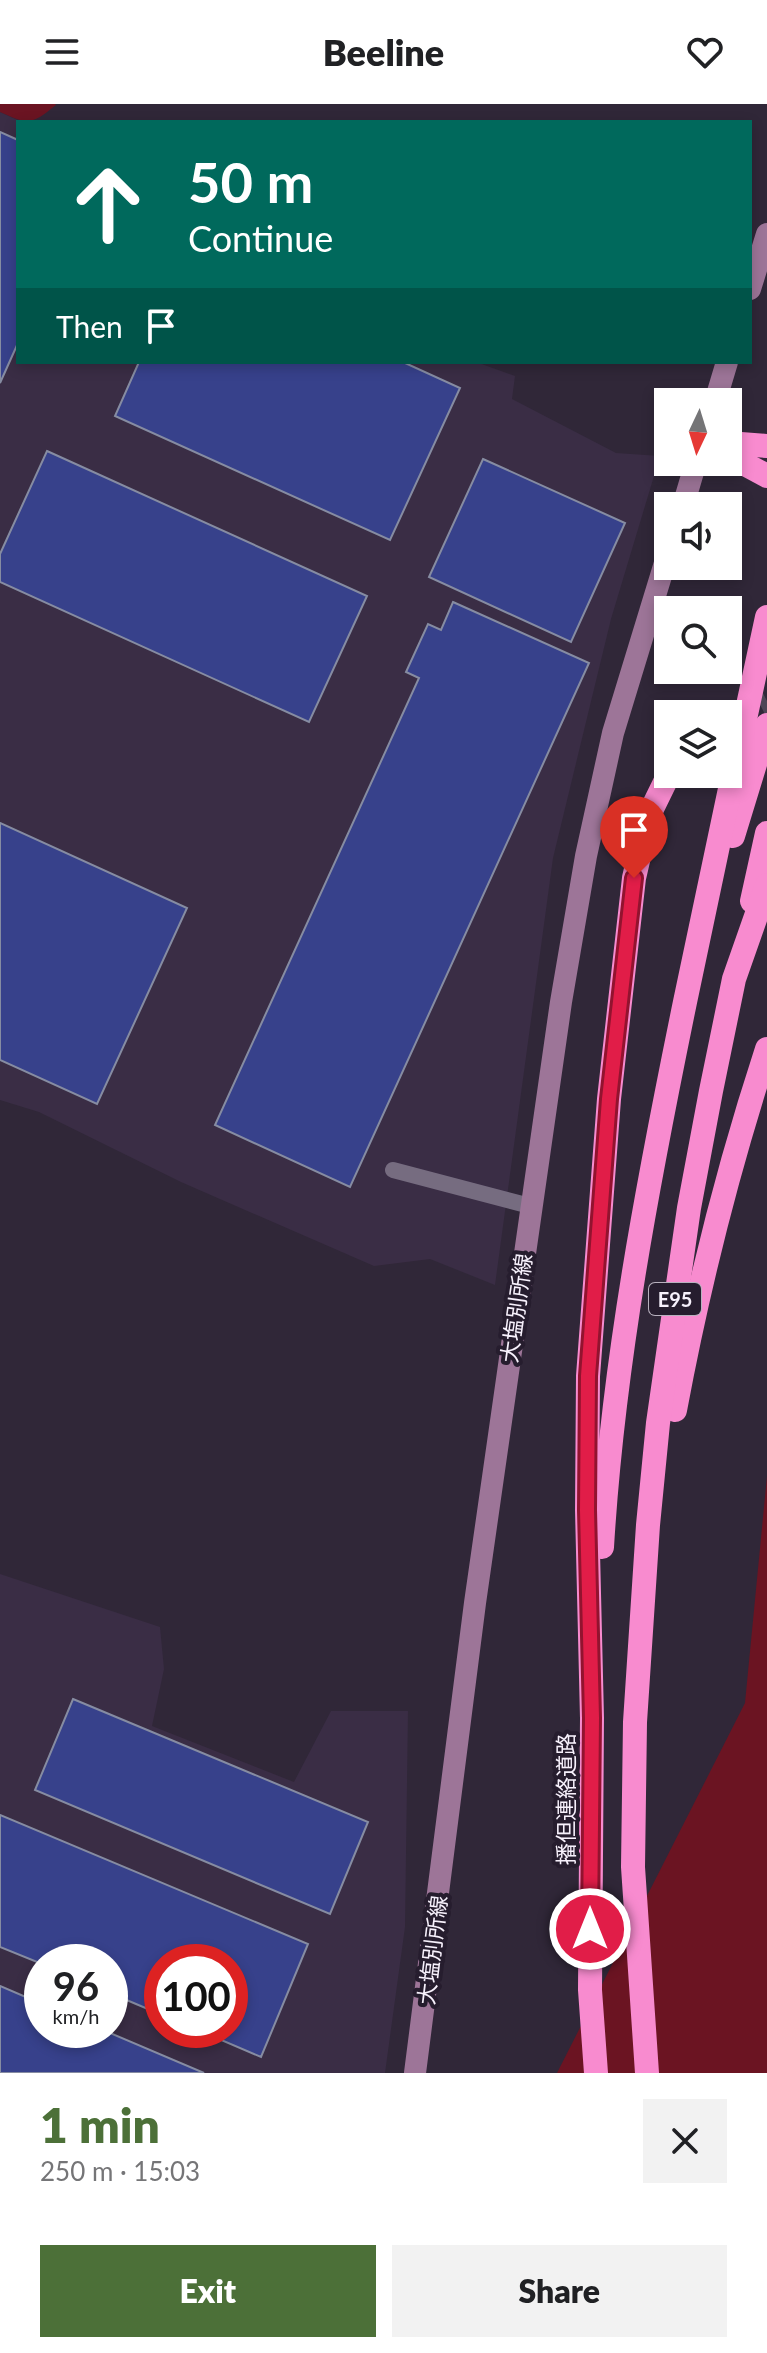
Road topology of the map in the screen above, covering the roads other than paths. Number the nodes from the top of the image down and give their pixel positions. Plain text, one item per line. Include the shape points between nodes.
1 (767, 234) edge
2 (752, 283) edge
3 (726, 364) edge
4 (719, 388) edge
5 (742, 444) edge
6 (767, 446) edge
7 (742, 463) edge
8 (767, 476) edge
9 (660, 580) edge
10 (767, 617) edge
11 (767, 725) edge
12 (662, 788) edge
13 (767, 833) edge
14 (767, 885) edge
15 (691, 972) junction
16 (734, 979) junction
17 (767, 1049) edge
18 (393, 1170) dead end
19 (530, 1206) junction
20 (592, 1718) junction
21 (635, 1722) junction
22 (415, 2073) edge
23 (596, 2073) edge
24 (647, 2073) edge

1 - 2 main road
3 - 4 main road
5 - 6 highway
7 - 8 highway
9 - 19 main road, 大塩別所線 via 613,733 586,856
10 - 15 highway, E95
11 - 15 highway, E95
12 - 20 highway via 648,817 634,878 609,1099 588,1376
13 - 16 highway, E95
14 - 16 highway, E95
15 - 20 highway, E95 via 646,1200 617,1389
16 - 21 highway, E95 via 670,1333 648,1525
17 - 21 highway via 732,1155 691,1324 673,1423
18 - 19 lane
19 - 22 main road, 大塩別所線
20 - 23 highway, 播但連絡道路 / E95 via 590,1990
21 - 24 highway, E95 via 633,1867

